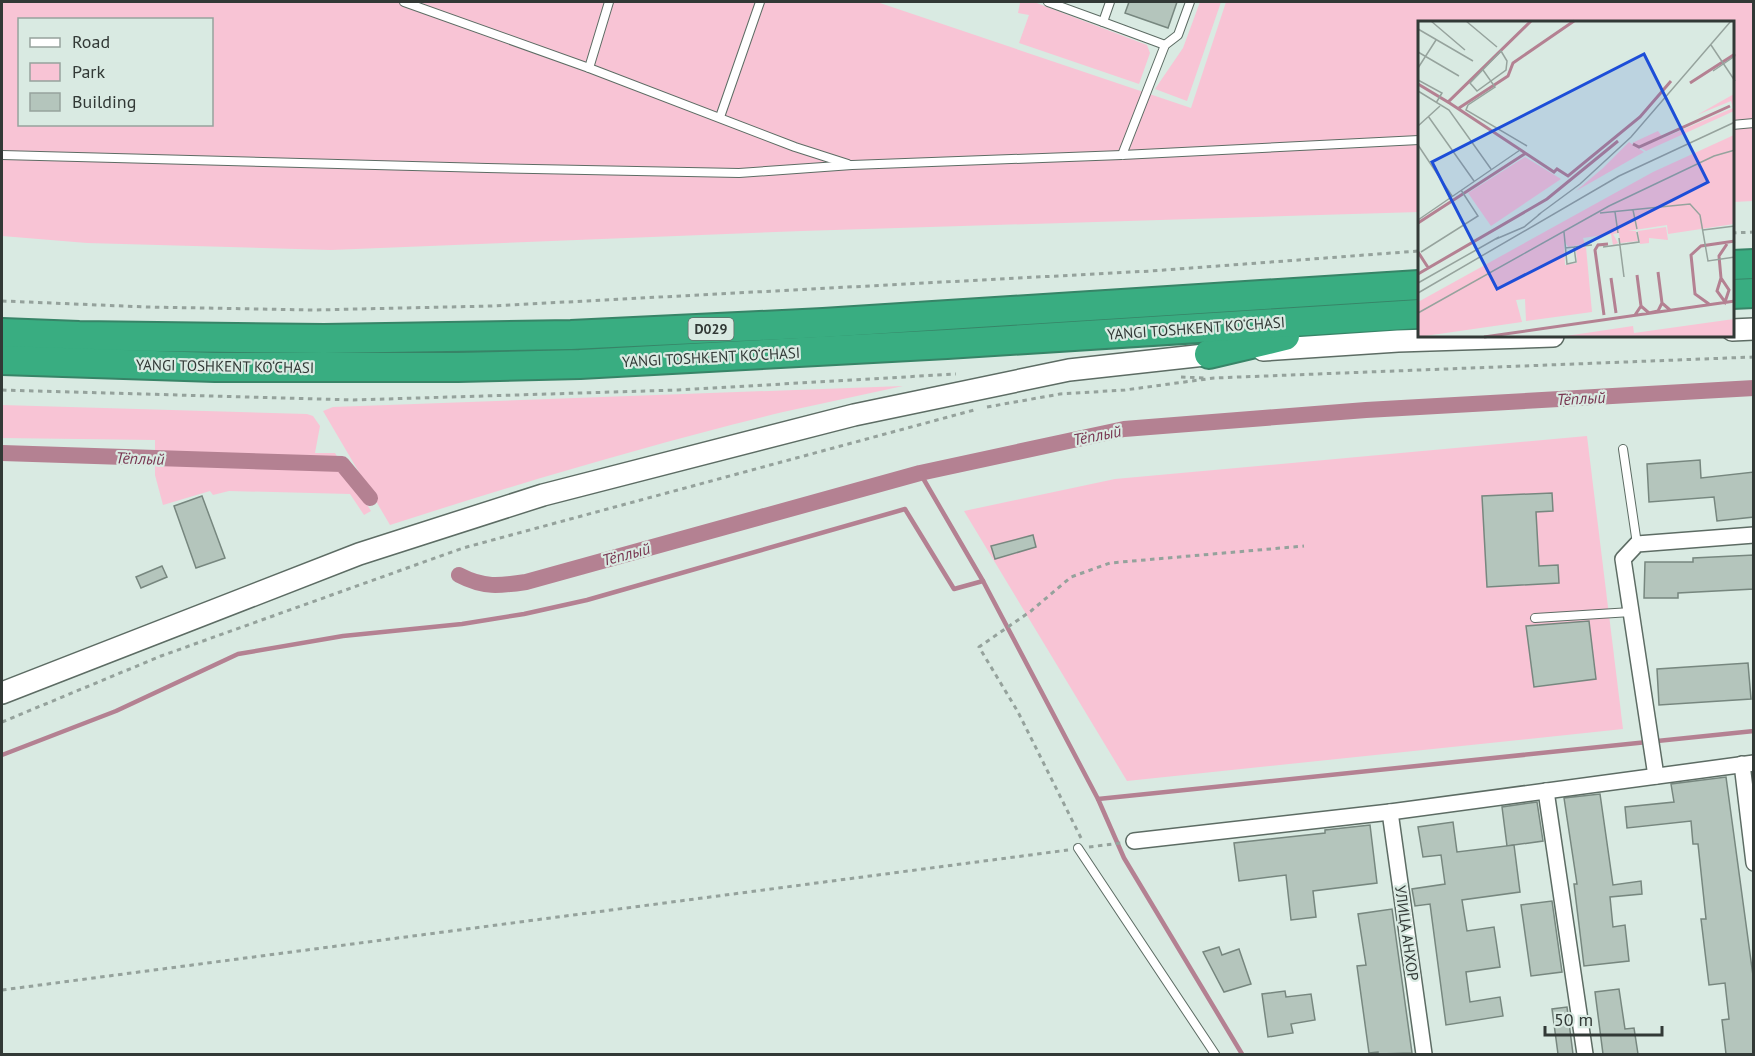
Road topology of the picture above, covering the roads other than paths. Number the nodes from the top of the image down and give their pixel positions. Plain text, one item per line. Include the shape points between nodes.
1 (404, 2) edge
2 (609, 2) edge
3 (760, 2) edge
4 (1048, 2) edge
5 (1110, 2) edge
6 (1190, 2) edge
7 (1103, 22) junction
8 (1165, 45) junction
9 (589, 68) junction
10 (720, 117) junction
11 (1754, 123) edge
12 (1734, 124) edge
13 (1418, 140) edge
14 (2, 154) edge
15 (1122, 155) junction
16 (852, 165) junction
17 (1754, 264) edge
18 (1734, 265) edge
19 (1418, 285) edge
20 (1754, 293) edge
21 (1734, 294) edge
22 (1418, 314) edge
23 (1366, 317) junction
24 (1418, 321) edge
25 (1754, 329) edge
26 (1734, 330) edge
27 (2, 333) edge
28 (1491, 338) edge
29 (2, 360) edge
30 (1214, 366) junction
31 (1623, 449) dead end
32 (1754, 535) edge
33 (1637, 544) junction
34 (1631, 612) junction
35 (1535, 618) dead end
36 (2, 693) edge
37 (1748, 764) edge
38 (1656, 776) junction
39 (1546, 791) junction
40 (1390, 812) junction
41 (1134, 841) road end
42 (1082, 848) road end
43 (1754, 863) edge
44 (1215, 1054) edge
45 (1424, 1054) edge
46 (1585, 1054) edge

1 - 9 lane
2 - 9 lane
3 - 10 lane
4 - 7 lane
5 - 7 lane
6 - 8 lane via 1179,35
7 - 8 lane
8 - 15 lane
9 - 10 lane
10 - 16 lane
11 - 12 lane
13 - 15 lane
14 - 16 lane via 739,173
15 - 16 lane
17 - 18 highway
19 - 27 highway, YANGI TOSHKENT KO‘CHASI / D029 via 571,335 324,339
20 - 21 highway
22 - 23 highway, YANGI TOSHKENT KO‘CHASI / D029
23 - 24 highway
23 - 29 highway, YANGI TOSHKENT KO‘CHASI / D029 via 580,364 259,367
23 - 30 highway
25 - 26 main road
28 - 30 main road via 1398,341
30 - 36 main road via 1069,370 854,415 543,495 358,554
31 - 33 lane
32 - 33 street
33 - 34 street via 1623,558
34 - 35 lane
34 - 38 street
37 - 38 street
37 - 43 street
38 - 39 street
39 - 40 street
39 - 46 street
40 - 41 street
40 - 45 street, УЛИЦА АНХОР
42 - 44 lane

